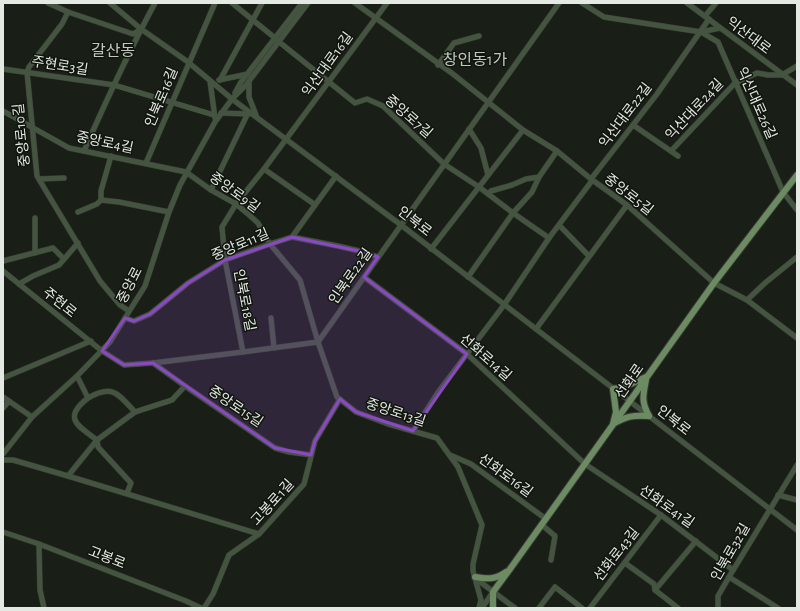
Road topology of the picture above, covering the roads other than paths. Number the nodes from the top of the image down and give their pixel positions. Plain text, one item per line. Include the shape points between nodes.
1 (48, 3) edge
2 (110, 3) edge
3 (155, 3) edge
4 (215, 3) edge
5 (232, 3) edge
6 (262, 3) edge
7 (302, 3) edge
8 (308, 3) edge
9 (355, 3) edge
10 (387, 3) edge
11 (559, 3) edge
12 (582, 3) edge
13 (688, 3) edge
14 (716, 3) edge
15 (68, 12) junction
16 (376, 18) junction
17 (707, 18) junction
18 (252, 20) junction
19 (720, 28) junction
20 (141, 29) junction
21 (701, 32) junction
22 (479, 36) dead end
23 (277, 40) junction
24 (188, 62) junction
25 (438, 65) junction
26 (797, 66) edge
27 (3, 69) edge
28 (27, 72) junction
29 (248, 74) junction
30 (782, 75) junction
31 (220, 80) junction
32 (210, 81) junction
33 (249, 81) junction
34 (329, 82) junction
35 (735, 83) junction
36 (114, 85) junction
37 (797, 85) edge
38 (232, 99) junction
39 (172, 102) junction
40 (488, 103) junction
41 (3, 111) edge
42 (221, 113) junction
43 (248, 113) junction
44 (214, 115) junction
45 (256, 116) junction
46 (215, 122) junction
47 (633, 125) junction
48 (31, 127) junction
49 (469, 129) junction
50 (523, 130) junction
51 (287, 139) junction
52 (84, 151) junction
53 (557, 151) junction
54 (671, 151) junction
55 (111, 156) junction
56 (678, 156) dead end
57 (146, 163) junction
58 (444, 164) junction
59 (264, 169) junction
60 (186, 172) junction
61 (488, 174) junction
62 (797, 175) edge
63 (336, 176) junction
64 (539, 177) junction
65 (64, 178) dead end
66 (38, 179) junction
67 (591, 179) junction
68 (479, 187) junction
69 (211, 190) junction
70 (783, 192) junction
71 (488, 194) junction
72 (101, 200) junction
73 (236, 204) junction
74 (314, 204) junction
75 (627, 205) junction
76 (797, 210) edge
77 (78, 212) dead end
78 (169, 212) junction
79 (513, 213) junction
80 (34, 218) dead end
81 (401, 225) junction
82 (559, 225) junction
83 (292, 237) junction
84 (549, 238) junction
85 (78, 243) junction
86 (270, 244) junction
87 (431, 249) junction
88 (35, 253) junction
89 (589, 256) junction
90 (378, 257) junction
91 (797, 257) edge
92 (64, 259) junction
93 (225, 260) junction
94 (3, 262) edge
95 (3, 271) edge
96 (364, 277) junction
97 (468, 277) junction
98 (714, 283) junction
99 (19, 284) junction
100 (747, 300) junction
101 (504, 305) junction
102 (129, 311) junction
103 (125, 318) junction
104 (271, 318) dead end
105 (536, 329) junction
106 (797, 338) edge
107 (91, 341) junction
108 (318, 342) junction
109 (274, 348) junction
110 (102, 351) junction
111 (243, 352) junction
112 (467, 354) junction
113 (153, 363) junction
114 (76, 376) junction
115 (647, 376) junction
116 (3, 378) edge
117 (185, 386) junction
118 (613, 389) junction
119 (3, 397) edge
120 (88, 398) junction
121 (340, 399) junction
122 (9, 401) junction
123 (629, 402) junction
124 (3, 408) edge
125 (135, 412) junction
126 (649, 416) junction
127 (32, 417) junction
128 (614, 424) junction
129 (413, 431) junction
130 (97, 440) junction
131 (3, 454) edge
132 (311, 455) junction
133 (450, 455) junction
134 (3, 460) edge
135 (585, 464) junction
136 (797, 465) edge
137 (68, 476) junction
138 (127, 493) junction
139 (778, 495) junction
140 (797, 500) edge
141 (769, 509) junction
142 (661, 515) junction
143 (544, 522) junction
144 (797, 530) edge
145 (3, 532) edge
146 (260, 534) junction
147 (696, 540) junction
148 (40, 544) junction
149 (551, 560) dead end
150 (625, 563) junction
151 (510, 569) junction
152 (733, 570) junction
153 (474, 577) junction
154 (729, 577) junction
155 (655, 590) junction
156 (494, 592) junction
157 (44, 608) edge
158 (202, 608) edge
159 (479, 608) edge
160 (482, 608) edge
161 (493, 608) edge
162 (514, 608) edge
163 (539, 608) edge
164 (582, 608) edge
165 (590, 608) edge
166 (678, 608) edge
167 (718, 608) edge
168 (778, 608) edge

1 - 15 street
2 - 20 street, 인북로
3 - 20 street
4 - 24 street
5 - 18 street, 중앙로7길
6 - 18 street
7 - 23 street, 중앙로
8 - 23 street, 중앙로
9 - 16 street, 중앙로5길
10 - 16 street, 익산대로16길
11 - 40 street, 인북로22길
12 - 21 street via 604,17
13 - 17 street, 익산대로
14 - 17 street, 익산대로22길
15 - 20 street via 133,34
15 - 28 street
16 - 25 street, 중앙로5길
16 - 34 street, 익산대로16길
17 - 19 street, 익산대로
17 - 21 street, 익산대로22길
18 - 23 street, 중앙로7길
18 - 31 street
19 - 21 street
19 - 30 street, 익산대로
20 - 24 street, 인북로
20 - 36 street
21 - 35 street, 익산대로26길 via 718,42
21 - 47 street, 익산대로22길
22 - 25 street via 454,43
23 - 29 street, 중앙로
23 - 33 street, 중앙로
23 - 34 street, 중앙로7길
24 - 32 street, 인북로
24 - 39 street, 인북로16길
25 - 40 street, 중앙로5길
26 - 30 street
27 - 28 street, 주현로3길
28 - 36 street, 주현로3길
28 - 48 street, 중앙로10길
29 - 31 street
29 - 38 street, 중앙로
30 - 35 street via 757,73
30 - 37 street, 익산대로
31 - 32 street
32 - 38 street, 인북로
32 - 44 street
33 - 38 street, 중앙로
33 - 45 street via 249,97
34 - 51 street, 익산대로16길
34 - 58 street, 중앙로7길 via 355,103 367,99 384,106
35 - 54 street, 익산대로24길
35 - 70 street, 익산대로26길
36 - 39 street, 주현로3길
36 - 52 street
38 - 42 street, 중앙로
38 - 45 street, 인북로
39 - 44 street, 주현로3길
39 - 57 street, 인북로16길
40 - 49 street, 인북로22길
40 - 50 street, 중앙로5길
41 - 48 street, 중앙로4길
42 - 43 street
42 - 46 street, 중앙로
43 - 45 street
43 - 69 street
44 - 46 street
45 - 51 street, 인북로
46 - 60 street, 중앙로
47 - 54 street, 익산대로24길
47 - 67 street, 익산대로22길
48 - 52 street, 중앙로4길 via 69,148
48 - 66 street, 중앙로10길
49 - 58 street, 인북로22길
49 - 61 street via 481,148
50 - 53 street, 중앙로5길
50 - 61 street
51 - 59 street, 인북로18길
51 - 63 street, 인북로
52 - 55 street, 중앙로4길
53 - 64 street
53 - 67 street, 중앙로5길
54 - 56 street, 익산대로24길
55 - 57 street, 중앙로4길
55 - 72 street
57 - 60 street, 중앙로4길
58 - 68 street
58 - 81 street, 인북로22길
59 - 73 street, 인북로18길
59 - 74 street
60 - 69 street, 중앙로9길
60 - 78 street, 중앙로
61 - 68 street
62 - 70 main road, 선화로
63 - 74 street
63 - 81 street, 인북로
64 - 71 street via 526,179
64 - 79 street via 532,192
65 - 66 street
66 - 85 street, 중앙로10길
67 - 75 street, 중앙로5길
67 - 82 street, 익산대로22길
68 - 71 street
68 - 87 street
69 - 73 street, 중앙로9길
70 - 76 street, 익산대로26길
70 - 98 main road, 선화로
71 - 79 street
72 - 77 street
72 - 78 street
73 - 86 street, 중앙로9길 via 258,224
73 - 93 street, 인북로18길 via 222,227
74 - 83 street
75 - 89 street
75 - 98 street, 중앙로5길
78 - 102 street, 중앙로 via 145,286
79 - 84 street
79 - 97 street
80 - 88 street
81 - 87 street, 인북로
81 - 90 street, 인북로22길
82 - 84 street, 익산대로22길
82 - 89 street
83 - 86 street, 중앙로11길
83 - 90 street, 중앙로11길
84 - 101 street, 익산대로22길
85 - 92 street
85 - 102 street, 중앙로10길 via 100,281 120,305
86 - 93 street, 중앙로11길
86 - 108 street, 중앙로9길 via 300,280
87 - 97 street, 인북로
88 - 92 street via 53,248
88 - 94 street
89 - 105 street
90 - 96 street, 인북로22길
91 - 100 street
92 - 99 street via 59,265
93 - 103 street, 중앙로11길 via 188,283 150,314 134,321
93 - 111 street, 인북로18길
95 - 99 street, 주현로
96 - 108 street, 인북로22길
96 - 112 street, 선화로14길
97 - 101 street, 인북로
98 - 100 street, 중앙로5길
98 - 115 main road, 선화로
99 - 107 street, 주현로
100 - 106 street, 중앙로5길
101 - 105 street, 인북로
101 - 112 street, 익산대로22길
102 - 103 street, 중앙로
103 - 110 street, 중앙로
104 - 109 street
105 - 118 street, 인북로
107 - 110 street, 주현로
107 - 116 street
108 - 109 street
108 - 121 street, 중앙로13길 via 337,397
109 - 111 street
110 - 113 street via 124,365
110 - 114 street, 중앙로
111 - 113 street
112 - 129 street, 익산대로22길
112 - 135 street, 선화로14길
113 - 117 street, 중앙로15길
114 - 120 street
114 - 127 street, 중앙로
115 - 118 main road via 624,387
115 - 123 main road, 선화로
115 - 126 main road via 642,397
117 - 125 street via 172,400
117 - 132 street, 중앙로15길 via 275,448
118 - 123 street, 인북로
118 - 128 main road via 616,412
119 - 122 street
120 - 125 street via 111,390
120 - 130 street via 76,409 74,416 77,425
121 - 129 street, 중앙로13길 via 356,412
121 - 132 street, 고봉로1길 via 315,441
122 - 124 street
122 - 127 street
123 - 126 street, 인북로
123 - 128 main road, 선화로
125 - 130 street
126 - 128 main road via 630,416
126 - 141 street, 인북로
127 - 131 street, 중앙로
128 - 135 main road, 선화로
129 - 133 street, 중앙로13길 via 437,438
130 - 137 street
130 - 138 street via 98,447 130,483
132 - 146 street, 고봉로1길 via 304,484
133 - 143 street, 선화로16길 via 471,464
133 - 153 street, 중앙로13길 via 481,519 482,525 473,564
134 - 137 street via 13,460
135 - 142 street, 선화로41길
135 - 143 main road, 선화로
136 - 139 street, 인북로32길
137 - 138 street
138 - 146 street
139 - 140 street
139 - 141 street, 인북로32길
141 - 144 street, 인북로
141 - 152 street, 인북로32길
142 - 147 street, 선화로41길
142 - 150 street, 선화로43길
143 - 149 street, 선화로16길 via 555,536
143 - 151 main road, 선화로
145 - 148 street, 고봉로
146 - 158 street, 고봉로1길 via 229,555 213,594
147 - 152 street, 선화로41길
147 - 155 street
148 - 157 street via 40,590
148 - 158 street, 고봉로
150 - 155 street via 654,584
150 - 165 street, 선화로43길
151 - 153 main road via 492,579
151 - 156 main road, 선화로
152 - 154 street, 인북로32길
153 - 156 street
153 - 159 street, 중앙로13길 via 480,600
154 - 167 street, 인북로32길 via 718,596
154 - 168 street
155 - 166 street
156 - 160 street
156 - 161 main road
156 - 162 street
163 - 164 street via 555,587

